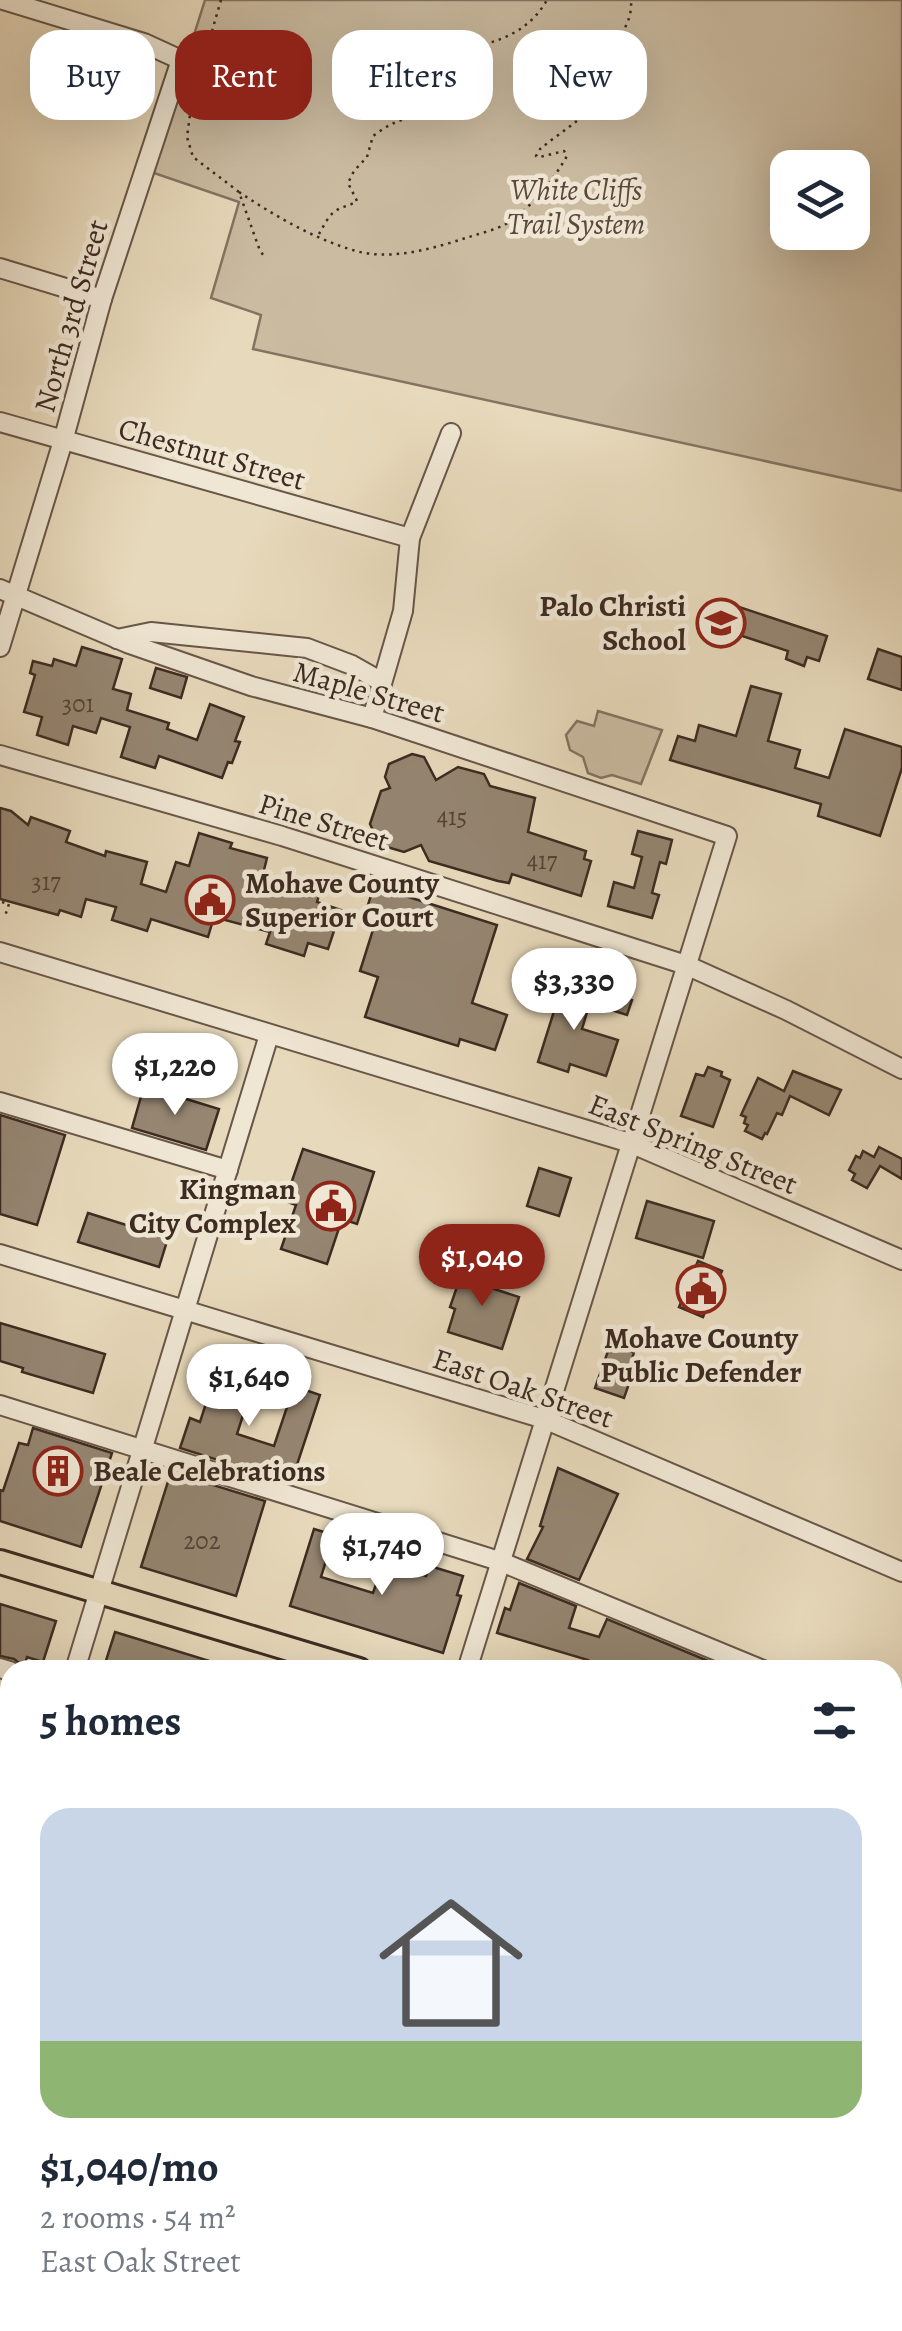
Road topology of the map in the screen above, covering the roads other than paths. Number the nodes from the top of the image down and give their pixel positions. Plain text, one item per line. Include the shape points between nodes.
1 (3, 0) edge
2 (0, 268) edge
3 (102, 299) junction
4 (0, 422) edge
5 (451, 434) dead end
6 (63, 441) junction
7 (410, 538) junction
8 (8, 591) edge
9 (116, 639) junction
10 (0, 647) edge
11 (382, 682) junction
12 (372, 718) junction
13 (0, 755) edge
14 (0, 952) edge
15 (686, 964) junction
16 (269, 1034) junction
17 (902, 1070) edge
18 (0, 1102) edge
19 (630, 1143) junction
20 (228, 1170) junction
21 (0, 1254) edge
22 (902, 1260) edge
23 (185, 1310) junction
24 (0, 1405) edge
25 (544, 1418) junction
26 (142, 1449) junction
27 (500, 1561) junction
28 (0, 1562) edge
29 (902, 1572) edge
30 (98, 1592) junction
31 (78, 1660) edge
32 (326, 1660) edge
33 (470, 1660) edge
34 (739, 1660) edge

1 - 3 street, North 3rd Street via 181,60
2 - 3 street
3 - 6 street, North 3rd Street
4 - 6 street, Chestnut Street
5 - 7 street
6 - 7 street, Chestnut Street
6 - 8 street, North 3rd Street
7 - 11 street via 403,610
8 - 9 street, Maple Street
8 - 10 street, North 3rd Street
9 - 11 street via 151,632 307,648
9 - 12 street, Maple Street via 251,686
11 - 12 street
12 - 15 street, Maple Street via 727,836
13 - 15 street, Pine Street
14 - 16 street, East Spring Street
15 - 17 street, Pine Street
15 - 19 street
16 - 19 street, East Spring Street
16 - 20 street
18 - 20 street
19 - 22 street, East Spring Street
19 - 25 street
20 - 23 street
21 - 23 street, East Oak Street
23 - 25 street, East Oak Street
23 - 26 street
24 - 26 street
25 - 27 street
25 - 29 street, East Oak Street
26 - 27 street
26 - 30 street
27 - 33 street
27 - 34 street
28 - 30 main road
30 - 31 street
30 - 32 main road

